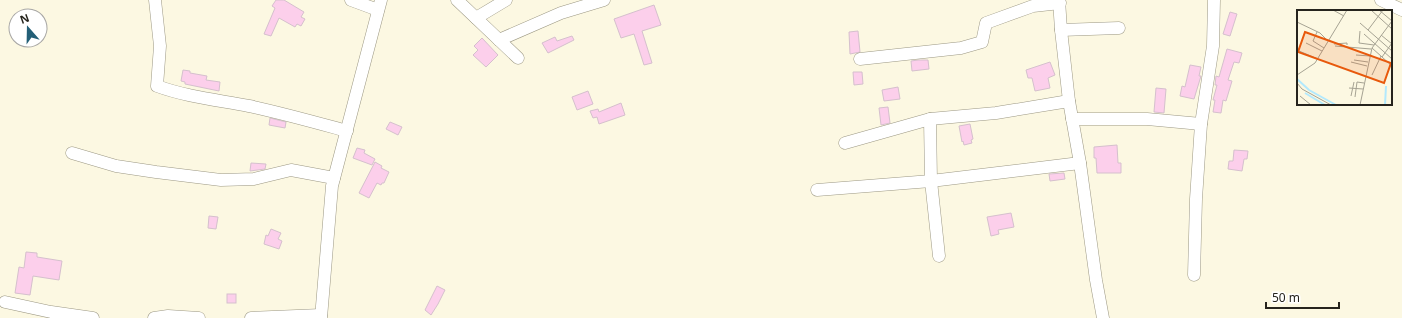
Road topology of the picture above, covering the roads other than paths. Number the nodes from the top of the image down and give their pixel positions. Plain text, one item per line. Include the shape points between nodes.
1 (155, 0) edge
2 (351, 0) edge
3 (457, 0) edge
4 (506, 0) edge
5 (604, 0) edge
6 (1214, 0) edge
7 (1381, 0) edge
8 (1060, 1) edge
9 (379, 5) edge
10 (1402, 10) edge
11 (476, 18) junction
12 (1119, 28) dead end
13 (1061, 30) junction
14 (499, 40) junction
15 (518, 58) dead end
16 (860, 59) dead end
17 (1069, 101) junction
18 (930, 119) junction
19 (1072, 119) junction
20 (1201, 124) junction
21 (347, 131) junction
22 (845, 143) dead end
23 (72, 153) dead end
24 (1080, 163) junction
25 (334, 178) junction
26 (931, 181) junction
27 (817, 190) dead end
28 (939, 256) dead end
29 (1194, 275) dead end
30 (5, 302) dead end
31 (321, 316) edge
32 (93, 318) edge
33 (154, 318) edge
34 (199, 318) edge
35 (251, 318) edge
36 (1103, 318) edge

1 - 21 street via 160,46 157,86 194,97 248,106
2 - 9 street
3 - 11 street
4 - 11 street
5 - 14 street via 561,13
6 - 20 street via 1213,46
7 - 10 street
8 - 13 street
8 - 16 street via 1033,6 986,23 982,42 961,48
9 - 21 street
11 - 14 street
12 - 13 street
13 - 17 street
14 - 15 street
17 - 18 street via 996,113
17 - 19 street
18 - 22 street
18 - 26 street
19 - 20 street via 1147,119
19 - 24 street
20 - 29 street
21 - 25 street
23 - 25 street via 116,166 221,180 254,179 291,170
24 - 26 street
24 - 36 street
25 - 31 street
26 - 27 street
26 - 28 street
30 - 32 street
31 - 35 street
33 - 34 street

